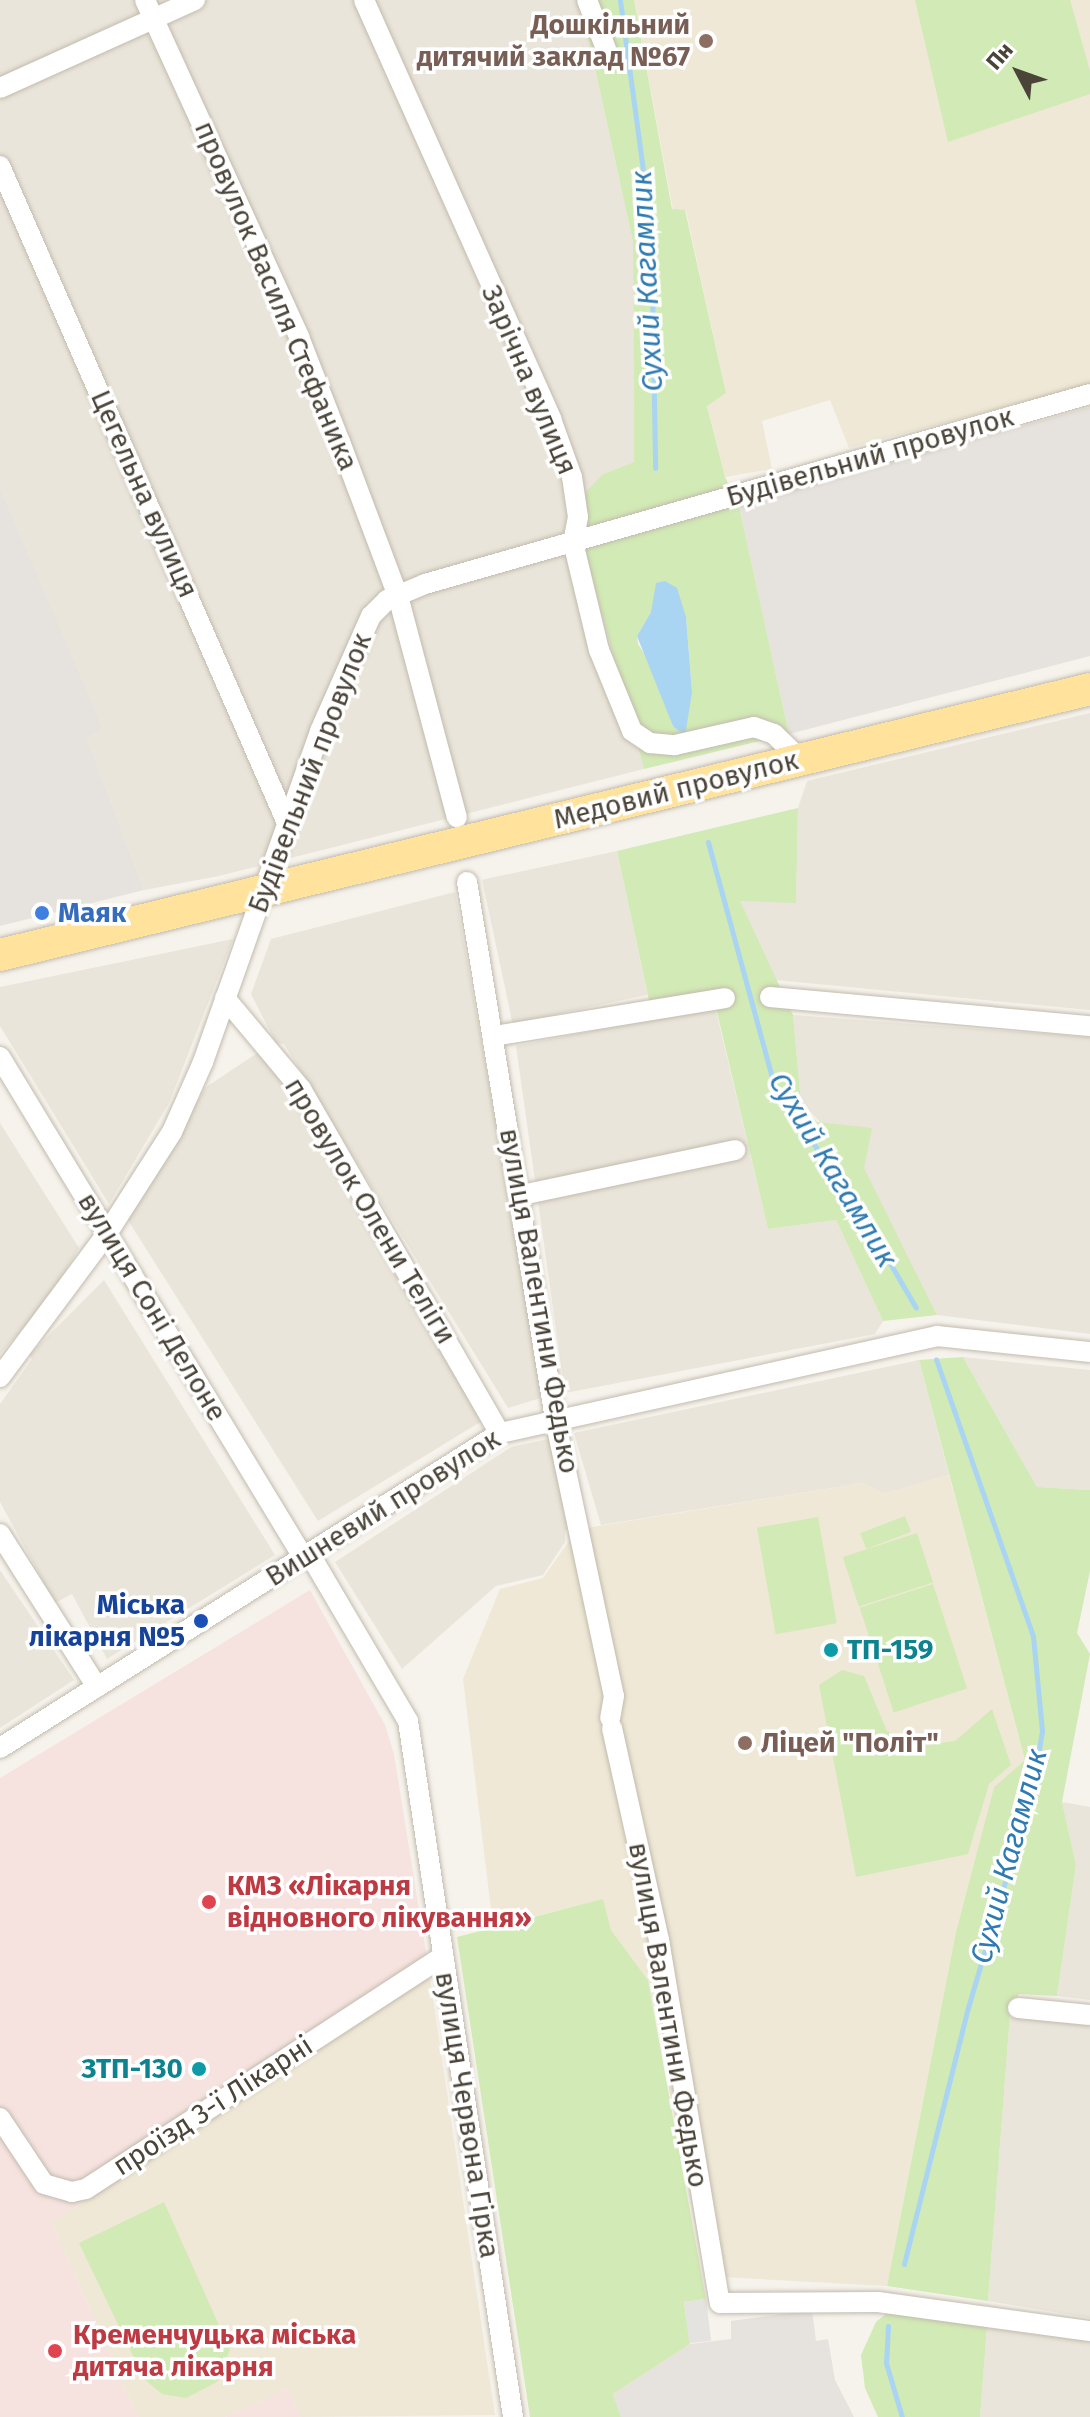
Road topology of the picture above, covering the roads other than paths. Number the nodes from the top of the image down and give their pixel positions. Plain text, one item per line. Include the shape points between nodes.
1 (195, 0) edge
2 (364, 0) edge
3 (587, 0) edge
4 (149, 9) edge
5 (606, 49) dead end
6 (0, 88) edge
7 (0, 166) edge
8 (1090, 394) edge
9 (573, 542) junction
10 (398, 596) junction
11 (1090, 689) edge
12 (801, 760) junction
13 (457, 817) dead end
14 (287, 823) junction
15 (467, 882) dead end
16 (262, 892) junction
17 (0, 955) edge
18 (770, 997) dead end
19 (225, 998) junction
20 (725, 998) dead end
21 (1090, 1026) edge
22 (494, 1036) junction
23 (0, 1057) edge
24 (735, 1150) dead end
25 (522, 1195) junction
26 (108, 1232) junction
27 (1090, 1352) edge
28 (0, 1377) edge
29 (555, 1419) junction
30 (500, 1433) junction
31 (0, 1534) edge
32 (306, 1555) junction
33 (97, 1687) junction
34 (0, 1748) edge
35 (443, 1956) junction
36 (1018, 2008) dead end
37 (1090, 2015) edge
38 (0, 2118) edge
39 (1090, 2331) edge
40 (513, 2417) edge

1 - 4 street
2 - 9 street, Зарічна вулиця via 551,419 572,477 578,517
3 - 5 street
4 - 6 street
4 - 10 street, провулок Василя Стефаника via 299,337
7 - 14 street, Цегельна вулиця
8 - 9 street, Будівельний провулок
9 - 10 street, Будівельний провулок
9 - 12 street, Зарічна вулиця via 615,698 640,739 675,745 754,727 774,734
10 - 13 street
10 - 14 street, Будівельний провулок via 371,616
11 - 12 main road, Медовий провулок
12 - 16 main road, Медовий провулок
14 - 16 street, Будівельний провулок
15 - 22 street, вулиця Валентини Федько
16 - 17 main road, Медовий провулок
16 - 19 street, Будівельний провулок
18 - 21 street
19 - 26 street, Будівельний провулок via 172,1132
19 - 30 street, провулок Олени Теліги via 301,1089
20 - 22 street
22 - 25 street, вулиця Валентини Федько
23 - 26 street, вулиця Соні Делоне
24 - 25 street
25 - 29 street, вулиця Валентини Федько
26 - 28 street, Будівельний провулок
26 - 32 street, вулиця Соні Делоне
27 - 29 street, Вишневий провулок via 937,1336
29 - 30 street, Вишневий провулок
29 - 39 street, вулиця Валентини Федько via 609,1668 611,1723 659,1940 720,2303 878,2302
30 - 32 street, Вишневий провулок
31 - 33 street
32 - 33 street, Вишневий провулок
32 - 35 street, вулиця Червона Гірка via 408,1721
33 - 34 street, Вишневий провулок
35 - 38 street, проїзд 3-ї Лікарні via 86,2189 72,2192 44,2184
35 - 40 street, вулиця Червона Гірка
36 - 37 street

